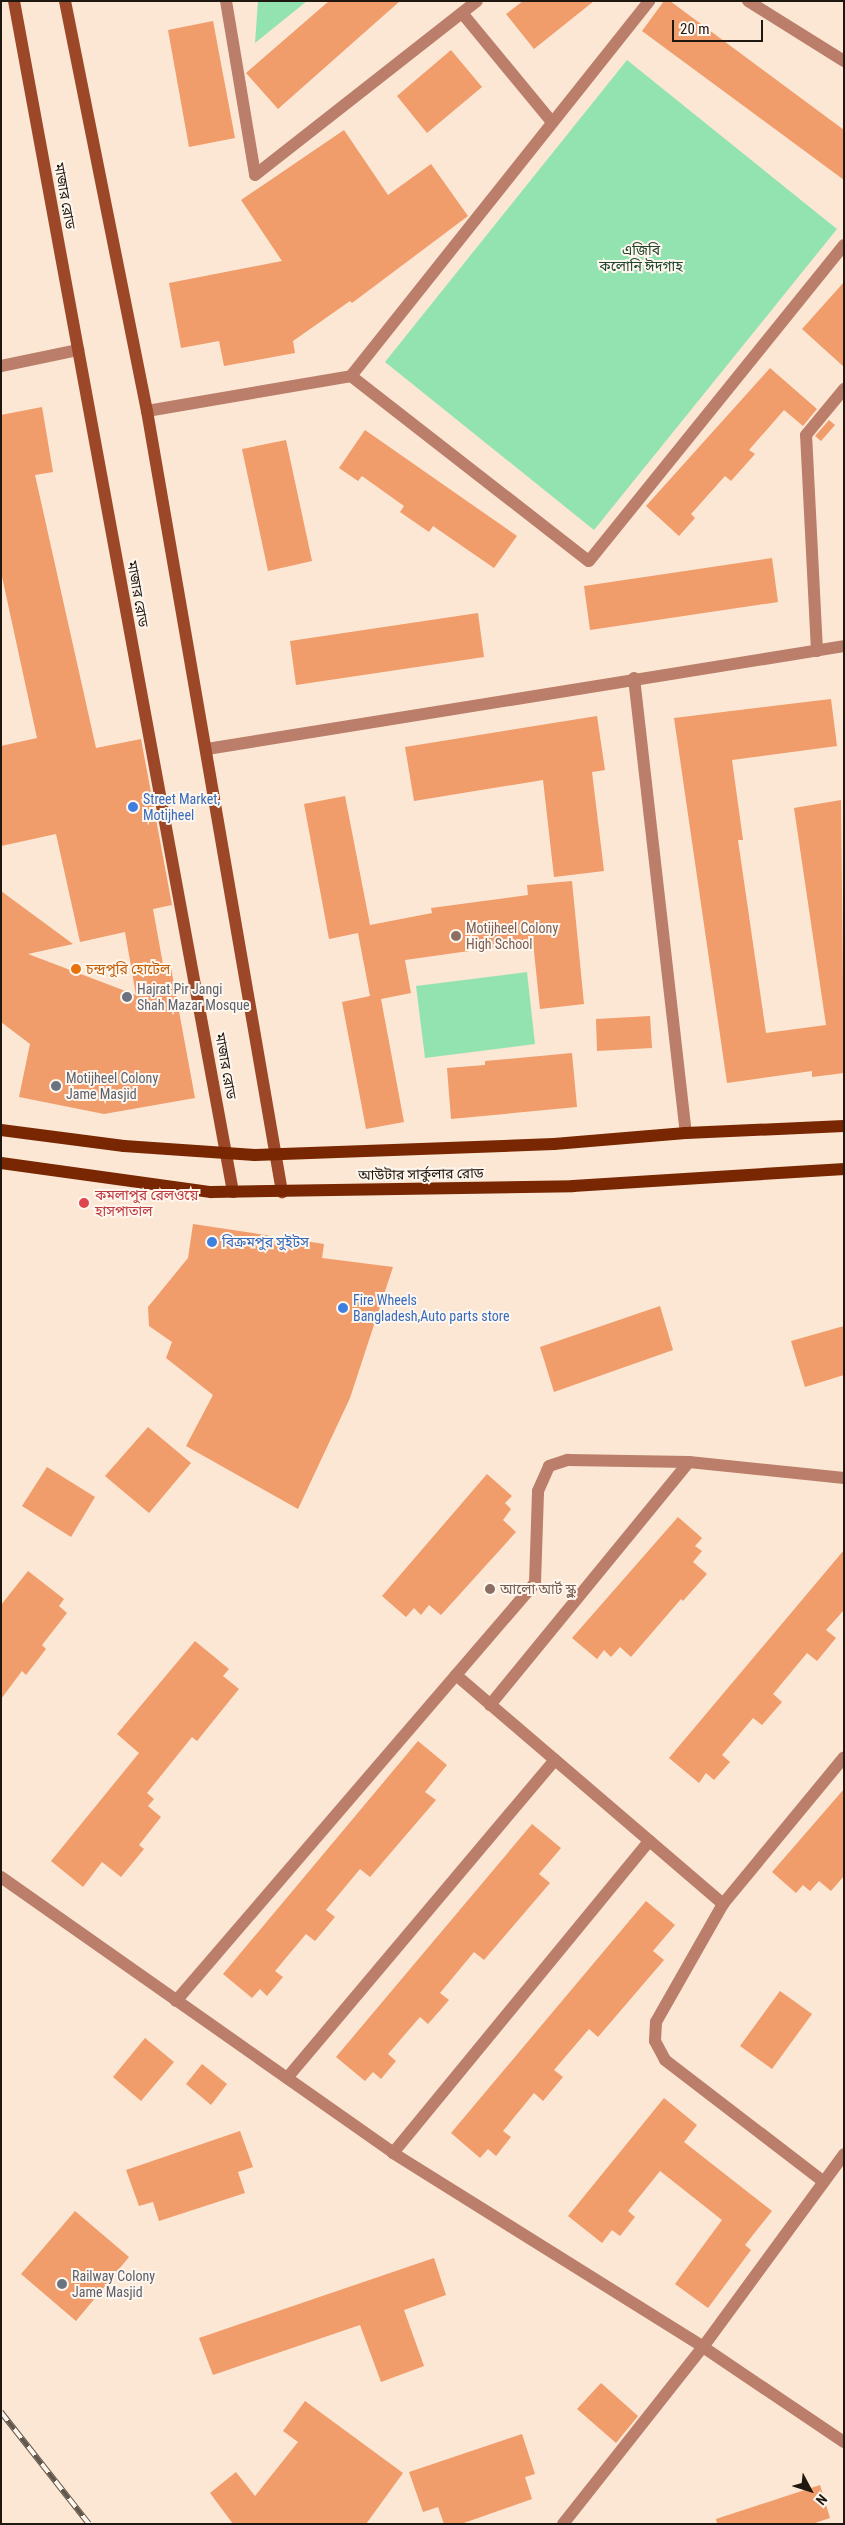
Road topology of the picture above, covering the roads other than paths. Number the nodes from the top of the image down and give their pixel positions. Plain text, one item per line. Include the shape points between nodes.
1 (14, 1) edge
2 (65, 1) edge
3 (226, 1) edge
4 (477, 1) edge
5 (649, 1) edge
6 (748, 1) edge
7 (462, 13) junction
8 (844, 61) edge
9 (552, 122) junction
10 (844, 245) edge
11 (78, 350) junction
12 (1, 366) edge
13 (350, 376) junction
14 (844, 389) edge
15 (147, 411) junction
16 (844, 646) edge
17 (817, 650) junction
18 (634, 678) junction
19 (207, 749) junction
20 (844, 1126) edge
21 (1, 1130) edge
22 (686, 1133) junction
23 (227, 1155) junction
24 (278, 1155) junction
25 (1, 1162) edge
26 (844, 1169) edge
27 (233, 1192) junction
28 (282, 1192) junction
29 (689, 1462) junction
30 (844, 1478) edge
31 (456, 1675) junction
32 (490, 1705) junction
33 (844, 1758) edge
34 (555, 1760) junction
35 (649, 1841) junction
36 (1, 1877) edge
37 (723, 1904) junction
38 (176, 2001) junction
39 (287, 2078) junction
40 (393, 2153) junction
41 (844, 2154) edge
42 (824, 2182) junction
43 (703, 2347) junction
44 (844, 2442) edge
45 (563, 2524) edge

1 - 11 main road, মাজার রোড
2 - 15 main road
3 - 7 street via 254,175
4 - 7 street
5 - 9 street
6 - 8 street
7 - 9 street
9 - 13 street
10 - 13 street via 589,560
11 - 12 street
11 - 23 main road, মাজার রোড
13 - 15 street
14 - 17 street via 806,435
15 - 19 main road
16 - 17 street
17 - 18 street
18 - 19 street
18 - 22 street
19 - 24 main road
20 - 22 main road, আউটার সার্কুলার রোড
21 - 23 main road, আউটার সার্কুলার রোড
22 - 24 main road, আউটার সার্কুলার রোড via 554,1144
23 - 24 main road, আউটার সার্কুলার রোড
23 - 27 main road, মাজার রোড
24 - 28 main road
25 - 27 main road, আউটার সার্কুলার রোড via 163,1186
26 - 28 main road, আউটার সার্কুলার রোড via 573,1186
27 - 28 main road, আউটার সার্কুলার রোড
29 - 30 street
29 - 31 street via 568,1460 549,1466 538,1491 535,1583
29 - 32 street
31 - 32 street
31 - 38 street
32 - 34 street
33 - 37 street
34 - 35 street
34 - 39 street
35 - 37 street
35 - 40 street
36 - 38 street
37 - 42 street via 656,2022 655,2041 665,2060
38 - 39 street
39 - 40 street
40 - 43 street
41 - 42 street
42 - 43 street
43 - 44 street
43 - 45 street

